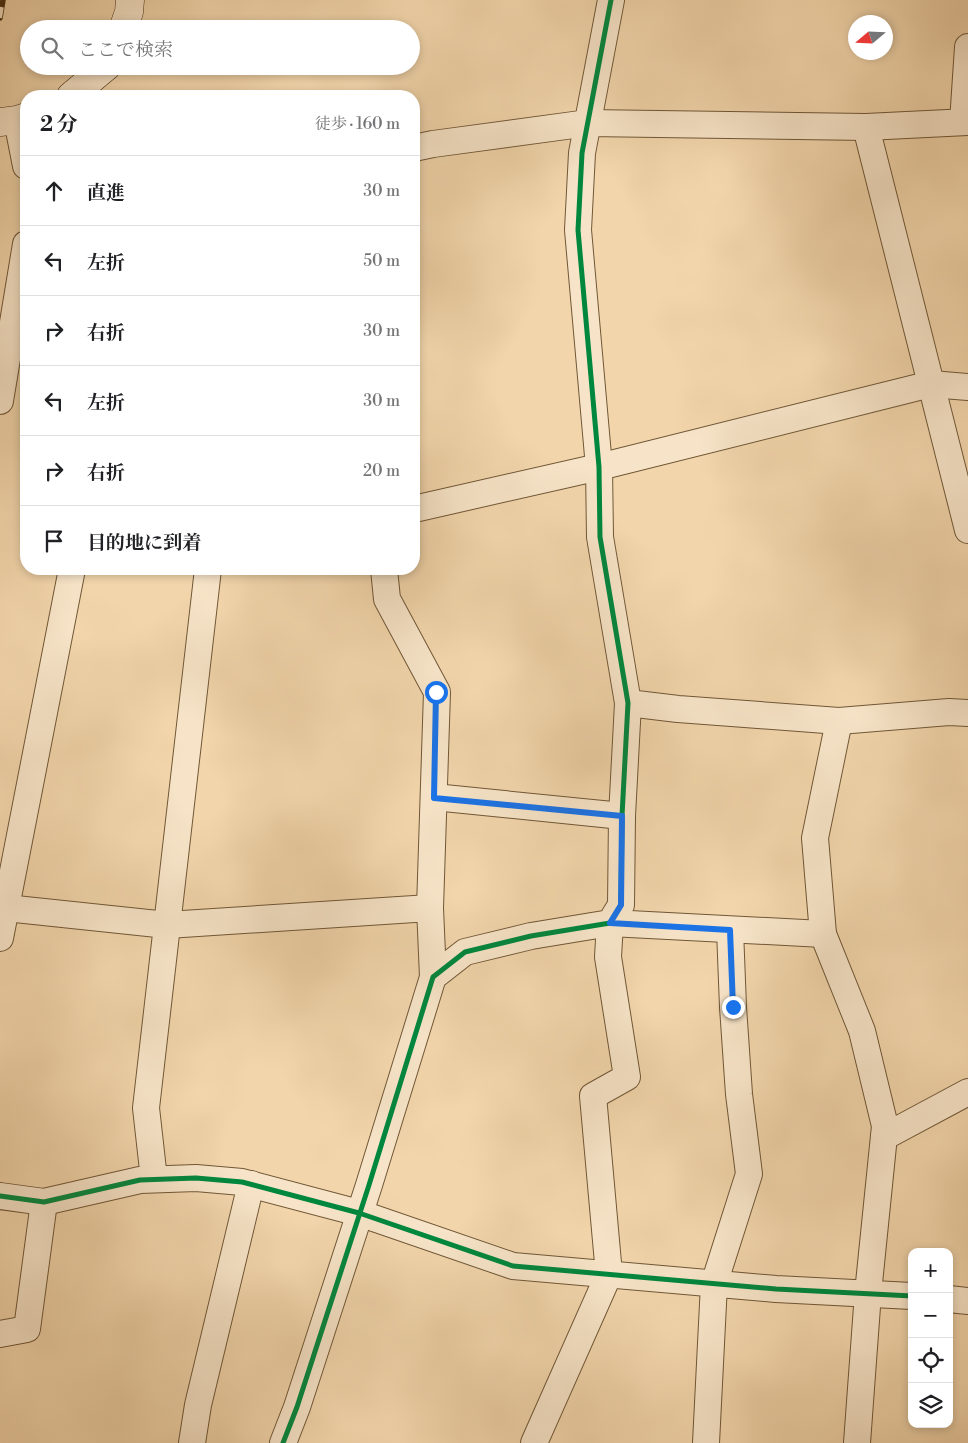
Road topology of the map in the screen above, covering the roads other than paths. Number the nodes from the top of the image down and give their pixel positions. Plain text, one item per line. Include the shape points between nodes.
1 (130, 0) edge
2 (610, 0) edge
3 (126, 20) edge
4 (968, 47) edge
5 (96, 75) edge
6 (78, 90) edge
7 (14, 119) edge
8 (966, 122) edge
9 (588, 123) junction
10 (866, 127) junction
11 (20, 142) edge
12 (420, 147) edge
13 (20, 280) edge
14 (931, 384) junction
15 (968, 387) edge
16 (0, 401) edge
17 (599, 467) junction
18 (420, 508) edge
19 (968, 530) edge
20 (71, 575) edge
21 (207, 575) edge
22 (385, 575) edge
23 (628, 703) junction
24 (968, 713) edge
25 (839, 721) junction
26 (434, 798) junction
27 (622, 816) junction
28 (6, 908) junction
29 (430, 908) junction
30 (610, 923) junction
31 (168, 925) junction
32 (730, 930) junction
33 (823, 934) junction
34 (0, 938) edge
35 (433, 977) junction
36 (968, 1092) edge
37 (884, 1137) junction
38 (154, 1179) junction
39 (251, 1184) junction
40 (0, 1196) edge
41 (44, 1202) junction
42 (359, 1213) junction
43 (609, 1274) junction
44 (714, 1284) junction
45 (868, 1293) junction
46 (908, 1296) edge
47 (953, 1299) edge
48 (968, 1301) edge
49 (0, 1334) edge
50 (192, 1443) edge
51 (283, 1443) edge
52 (534, 1443) edge
53 (706, 1443) edge
54 (857, 1443) edge

1 - 3 main road
2 - 9 street
4 - 8 street
5 - 6 main road
7 - 11 street
8 - 10 street
9 - 10 street
9 - 12 street
9 - 17 street via 582,153 578,230
10 - 14 street
13 - 16 street
14 - 15 street
14 - 17 street
14 - 19 street
17 - 18 street
17 - 23 street via 600,537
20 - 28 street
21 - 31 street
22 - 26 street via 387,599 436,692
23 - 25 street
23 - 27 street
24 - 25 street
25 - 33 street via 815,838
26 - 27 street
26 - 29 street
27 - 30 street via 621,905
28 - 31 street
28 - 34 street
29 - 31 street
29 - 35 street
30 - 32 street
30 - 35 street via 531,936 465,952
30 - 43 street via 608,957 627,1077 593,1096
31 - 38 street via 146,1108
32 - 33 street
32 - 44 street via 739,1094 748,1174
33 - 37 street via 862,1030 885,1126
35 - 42 street
36 - 37 street
37 - 45 street
38 - 39 street via 196,1178
38 - 41 street
39 - 42 street
39 - 50 street via 198,1405
40 - 41 street
41 - 49 street via 27,1329
42 - 43 street via 513,1266
42 - 51 street
43 - 44 street
43 - 52 street
44 - 45 street
44 - 53 street
45 - 46 street
45 - 54 street
47 - 48 street

